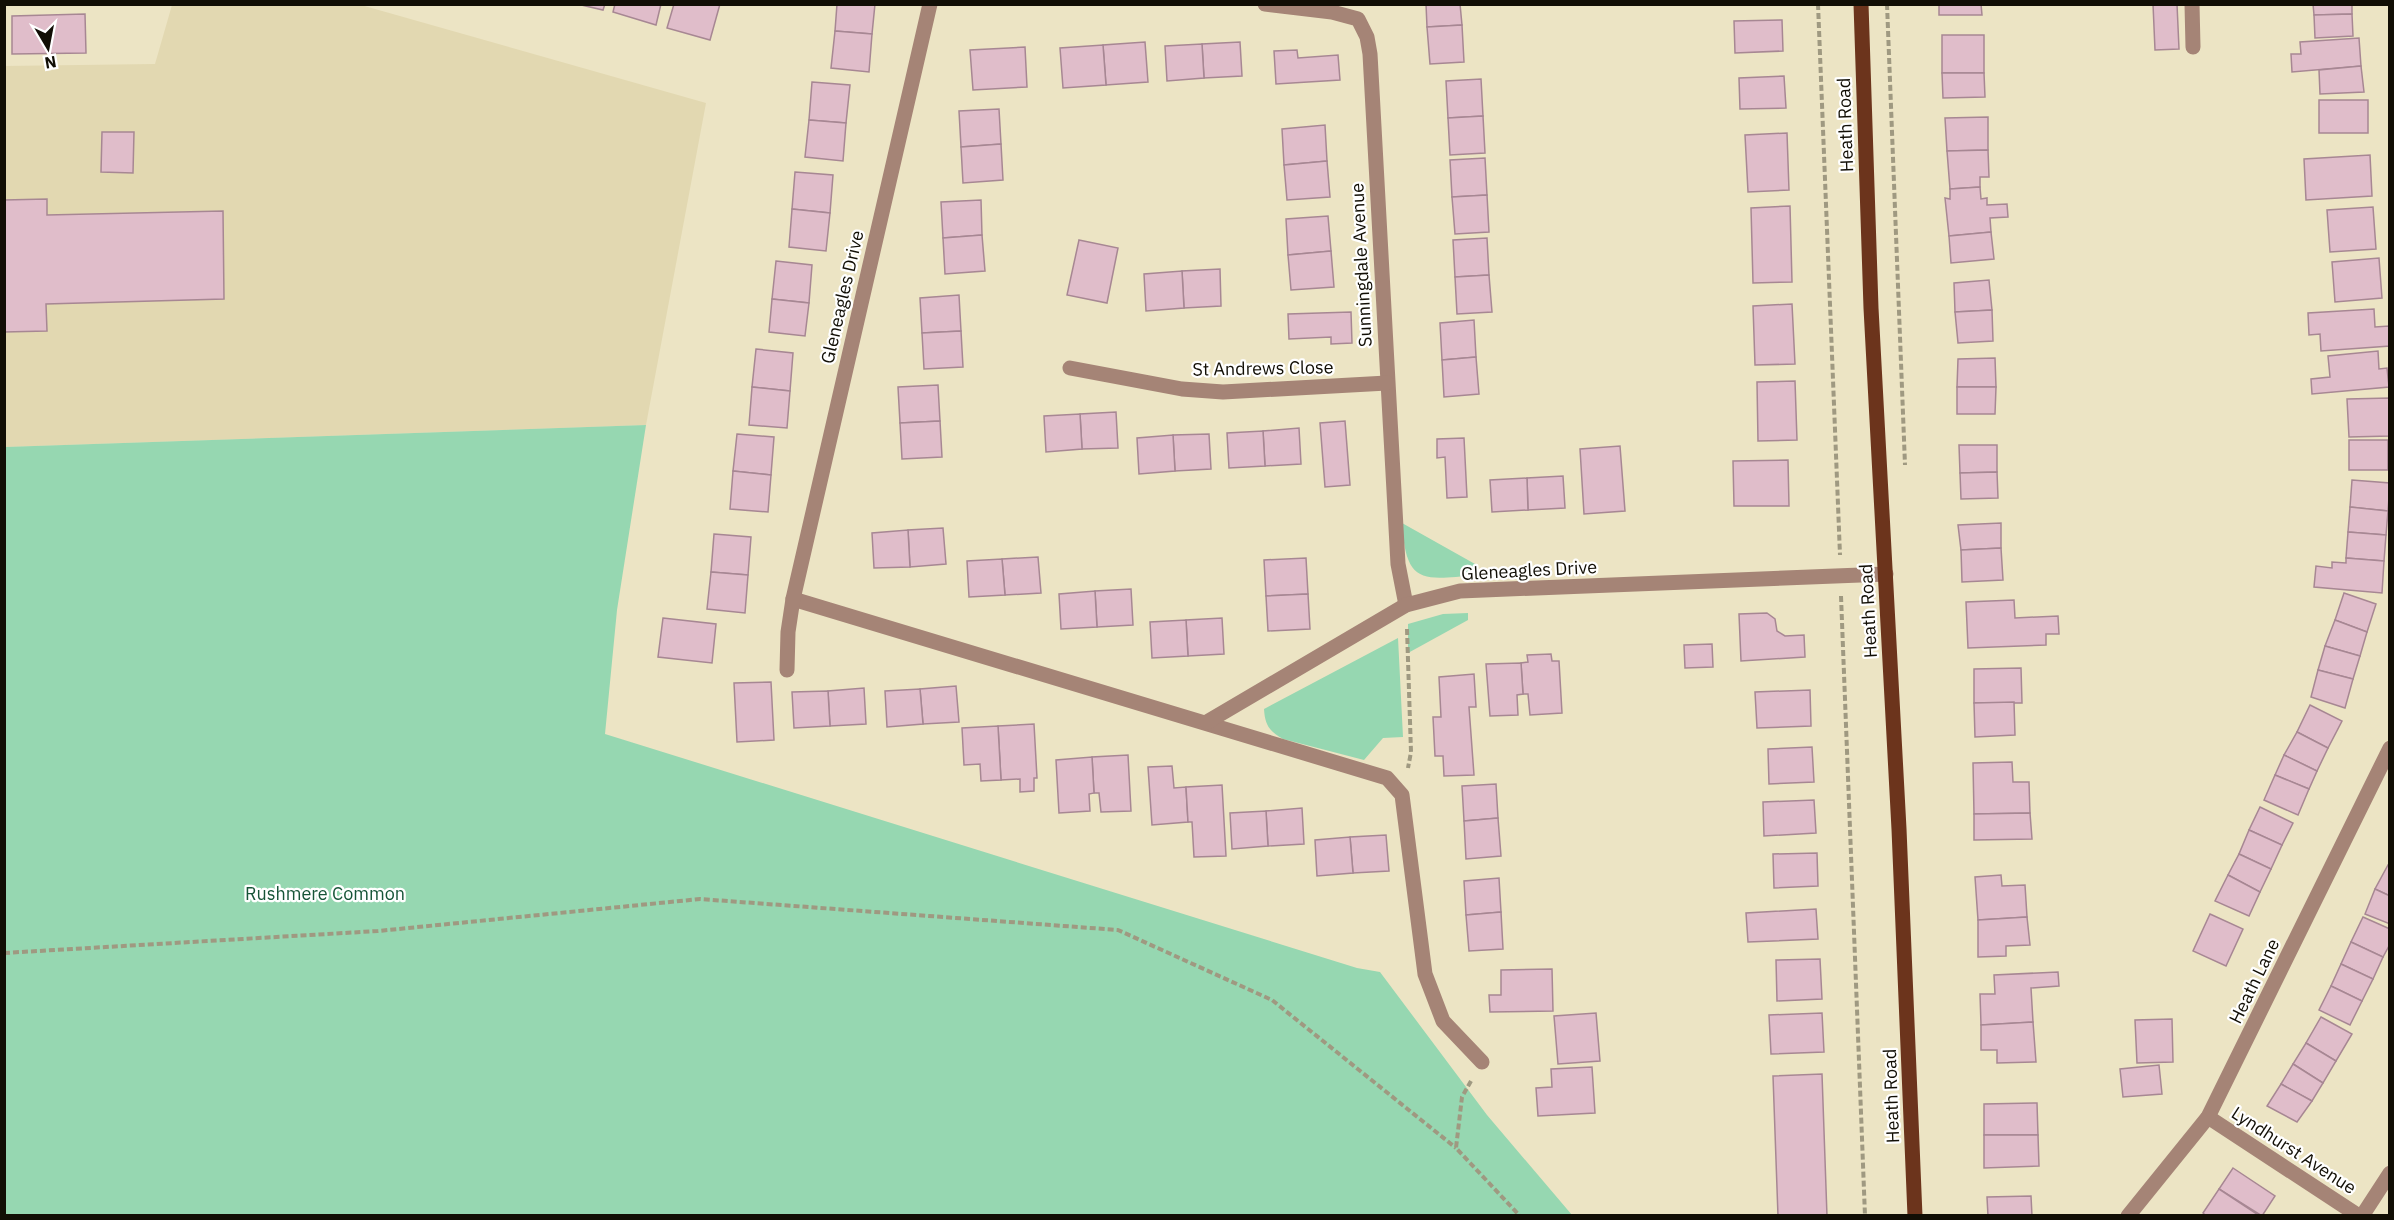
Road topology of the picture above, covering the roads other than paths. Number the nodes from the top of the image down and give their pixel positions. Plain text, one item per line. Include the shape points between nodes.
1 (930, 4) edge
2 (1265, 4) edge
3 (1861, 4) edge
4 (2192, 4) edge
5 (2193, 47) dead end
6 (1070, 368) dead end
7 (1387, 383) junction
8 (1886, 574) junction
9 (793, 599) junction
10 (1406, 605) junction
11 (787, 670) dead end
12 (1207, 722) junction
13 (2390, 748) edge
14 (1482, 1062) road end
15 (2208, 1117) junction
16 (2390, 1173) edge
17 (1915, 1215) edge
18 (2127, 1215) edge
19 (2361, 1215) edge

1 - 9 street, Gleneagles Drive
2 - 7 street, Sunningdale Avenue via 1332,12 1358,20 1367,37
3 - 8 main road, Heath Road via 1871,308
4 - 5 street
6 - 7 street, St Andrews Close via 1182,389 1223,392
7 - 10 street, Sunningdale Avenue via 1398,564
8 - 10 street, Gleneagles Drive via 1460,591
8 - 17 main road, Heath Road
9 - 11 street, Gleneagles Drive
9 - 12 street
10 - 12 street, Gleneagles Drive
12 - 14 street via 1387,778 1402,795 1425,974 1443,1021
13 - 15 street, Heath Lane
15 - 18 street, Heath Lane
15 - 19 street, Lyndhurst Avenue
16 - 19 street

